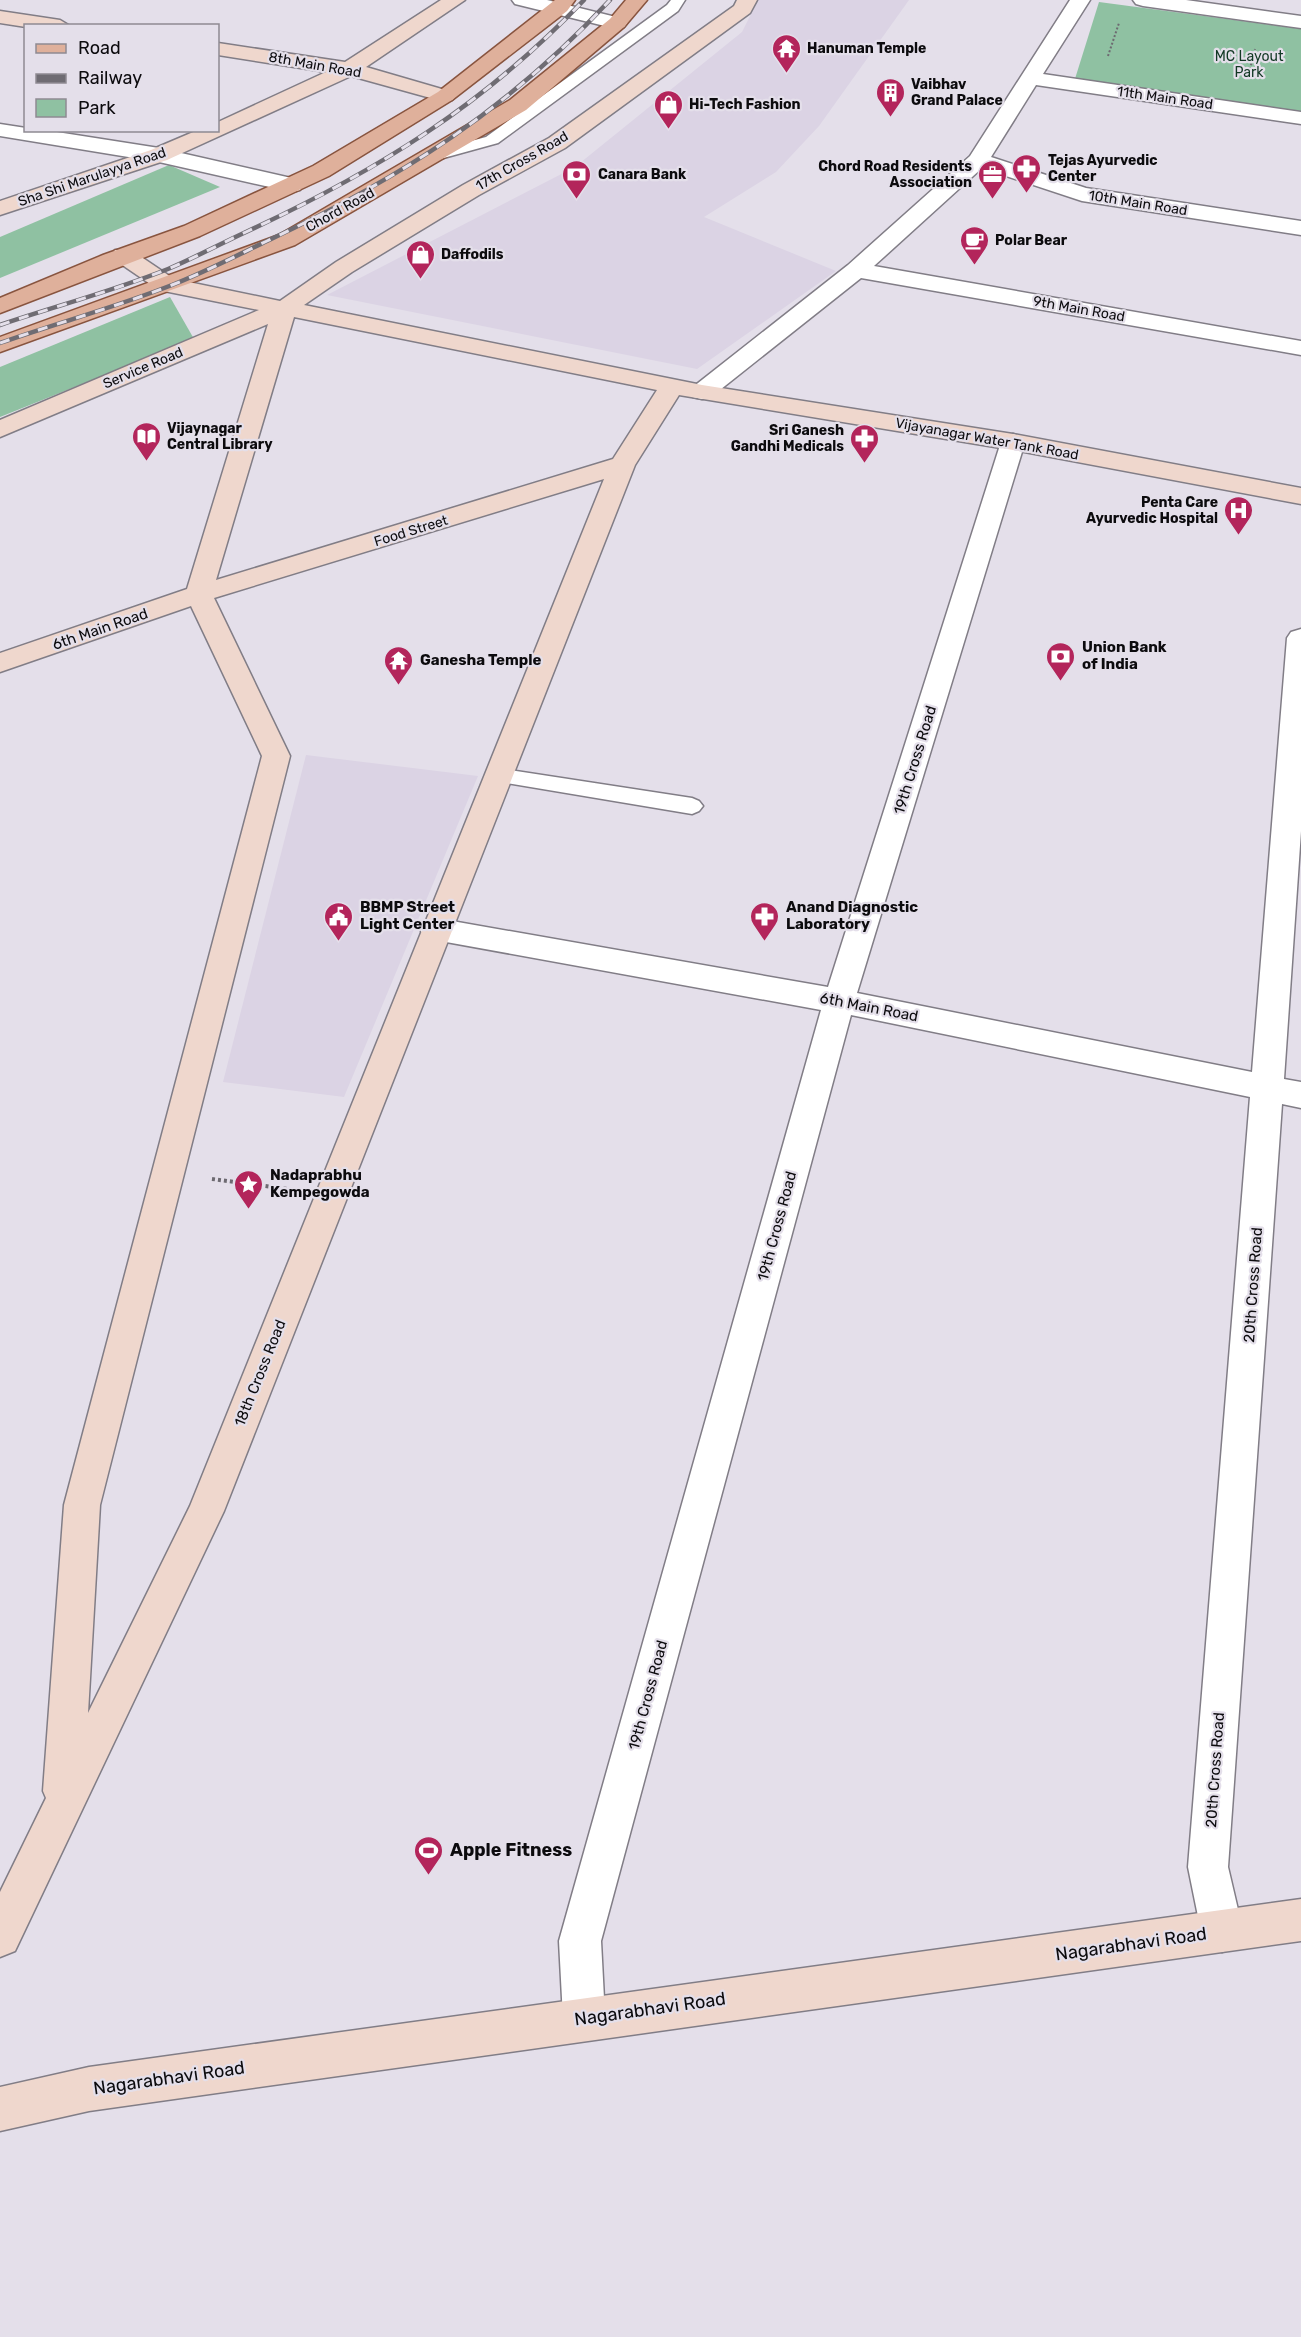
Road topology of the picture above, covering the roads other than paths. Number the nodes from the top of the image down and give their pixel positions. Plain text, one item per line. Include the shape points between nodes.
1 (455, 0) edge
2 (522, 0) edge
3 (637, 0) edge
4 (678, 0) edge
5 (747, 0) edge
6 (1080, 0) edge
7 (1143, 0) edge
8 (563, 4) edge
9 (0, 16) edge
10 (1301, 22) edge
11 (617, 23) junction
12 (48, 24) edge
13 (219, 49) edge
14 (349, 69) junction
15 (1030, 78) junction
16 (445, 96) junction
17 (1301, 118) edge
18 (219, 129) edge
19 (0, 130) edge
20 (212, 132) edge
21 (159, 155) junction
22 (429, 157) junction
23 (978, 160) junction
24 (292, 185) junction
25 (0, 208) edge
26 (1301, 228) edge
27 (123, 255) junction
28 (856, 270) junction
29 (167, 285) junction
30 (0, 306) edge
31 (285, 308) junction
32 (0, 345) edge
33 (1301, 348) edge
34 (672, 386) junction
35 (702, 392) junction
36 (0, 429) edge
37 (1013, 442) junction
38 (622, 465) junction
39 (1301, 496) edge
40 (200, 594) junction
41 (1301, 638) edge
42 (0, 663) edge
43 (496, 775) junction
44 (692, 806) dead end
45 (435, 929) junction
46 (839, 1001) junction
47 (1285, 1092) edge
48 (62, 1807) junction
49 (1301, 1920) edge
50 (1222, 1931) junction
51 (0, 1936) edge
52 (584, 2018) junction
53 (0, 2109) edge

1 - 14 main road, Sha Shi Marulayya Road
2 - 8 street
3 - 11 main road, Chord Road
4 - 22 lane via 673,8 492,140
5 - 31 main road, 17th Cross Road via 743,9 557,143 344,267
6 - 15 street
7 - 10 street
8 - 11 street
8 - 16 main road
9 - 12 main road
11 - 22 main road, Chord Road via 518,105
13 - 14 main road, 8th Main Road
14 - 16 main road, 8th Main Road
14 - 18 main road, Sha Shi Marulayya Road
15 - 17 street, 11th Main Road
15 - 23 street
16 - 24 main road
19 - 21 street
20 - 21 main road, Sha Shi Marulayya Road
21 - 24 street
21 - 25 main road, Sha Shi Marulayya Road
22 - 29 main road, Chord Road via 286,240
23 - 26 street, 10th Main Road via 1082,194
23 - 28 street
24 - 27 main road via 192,231
27 - 29 main road
27 - 30 main road
28 - 33 street, 9th Main Road
28 - 35 street
29 - 31 main road, Vijayanagar Water Tank Road
29 - 32 main road, Chord Road
31 - 34 main road, Vijayanagar Water Tank Road
31 - 36 main road, Service Road
31 - 40 main road
34 - 35 main road, Vijayanagar Water Tank Road
34 - 38 main road, 18th Cross Road
35 - 37 main road, Vijayanagar Water Tank Road
37 - 39 main road, Vijayanagar Water Tank Road
37 - 46 street, 19th Cross Road
38 - 40 main road, Food Street
38 - 43 main road, 18th Cross Road
40 - 42 main road, 6th Main Road
40 - 48 main road via 276,756 81,1505
41 - 47 street, 20th Cross Road
43 - 44 lane
43 - 45 main road, 18th Cross Road
45 - 46 street, 6th Main Road
45 - 48 main road, 18th Cross Road via 206,1511
46 - 47 street, 6th Main Road
46 - 52 street, 19th Cross Road via 580,1941
47 - 50 street, 20th Cross Road via 1208,1867
48 - 51 main road, 18th Cross Road
49 - 50 main road, Nagarabhavi Road
50 - 52 main road, Nagarabhavi Road
52 - 53 main road, Nagarabhavi Road via 89,2089

